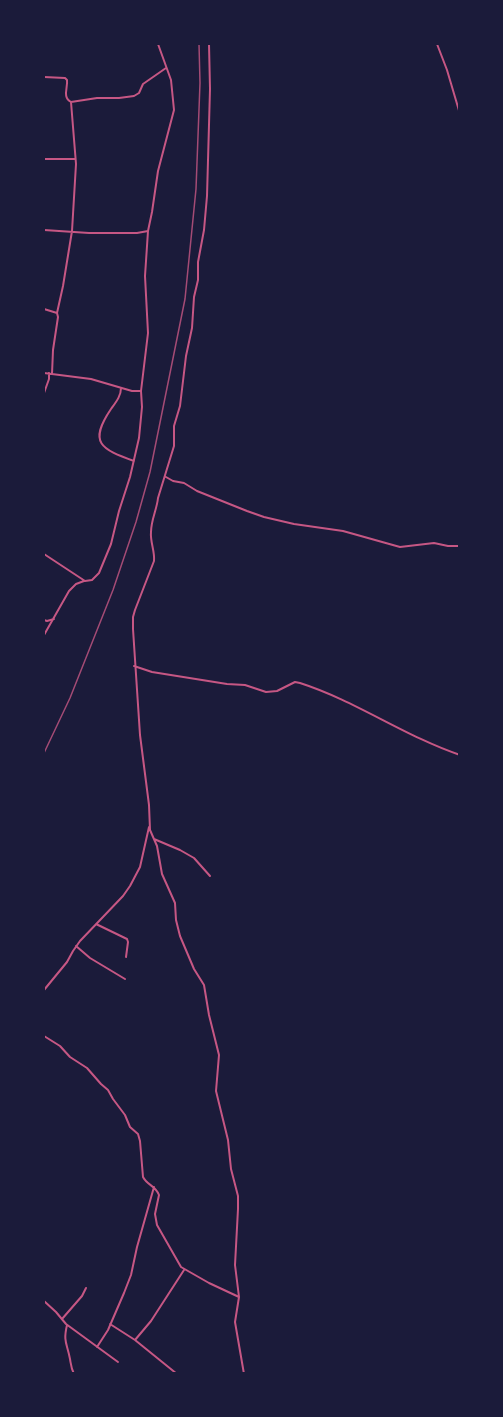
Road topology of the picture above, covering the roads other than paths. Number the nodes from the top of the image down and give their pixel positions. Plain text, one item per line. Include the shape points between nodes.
1 (158, 44) edge
2 (209, 44) edge
3 (437, 44) edge
4 (166, 68) junction
5 (44, 77) edge
6 (71, 102) junction
7 (459, 114) edge
8 (44, 159) edge
9 (75, 159) junction
10 (44, 230) edge
11 (72, 231) junction
12 (148, 231) junction
13 (44, 309) edge
14 (57, 313) junction
15 (44, 373) edge
16 (50, 374) junction
17 (121, 388) junction
18 (141, 391) junction
19 (44, 393) edge
20 (134, 461) junction
21 (165, 476) junction
22 (459, 546) edge
23 (44, 554) edge
24 (85, 581) junction
25 (44, 620) edge
26 (54, 620) junction
27 (44, 635) edge
28 (134, 666) junction
29 (459, 755) edge
30 (149, 826) junction
31 (154, 839) junction
32 (210, 876) dead end
33 (96, 924) junction
34 (76, 946) junction
35 (126, 957) dead end
36 (125, 979) dead end
37 (44, 990) edge
38 (44, 1036) edge
39 (154, 1186) junction
40 (184, 1270) junction
41 (86, 1288) dead end
42 (238, 1297) junction
43 (44, 1301) edge
44 (62, 1319) junction
45 (67, 1324) junction
46 (110, 1324) junction
47 (135, 1340) junction
48 (97, 1347) junction
49 (118, 1362) dead end
50 (74, 1374) edge
51 (177, 1374) edge
52 (244, 1374) edge

1 - 4 street
2 - 21 street via 204,230 174,446
3 - 7 street
4 - 6 street via 143,84 134,96
4 - 12 street via 174,110
5 - 6 street via 66,78 66,96
6 - 9 street
8 - 9 street
9 - 11 street
10 - 11 street
11 - 12 street
11 - 14 street
12 - 18 street via 148,333
13 - 14 street
14 - 16 street
15 - 16 street
16 - 17 street via 91,378
16 - 19 street
17 - 18 street
17 - 20 street via 104,420 100,441 107,450
18 - 20 street
20 - 24 street via 108,553 95,578
21 - 22 street via 264,517 400,546
21 - 28 street via 151,530 154,561 133,617
23 - 24 street
24 - 26 street via 69,591
25 - 26 street
26 - 27 street
28 - 29 street via 266,692 300,683 354,704 423,741
28 - 30 street
30 - 31 street
30 - 33 street via 134,880
31 - 32 street via 194,858
31 - 42 street via 162,874 175,903 178,930 204,986 219,1055 216,1091 238,1196
33 - 34 street
33 - 35 street via 127,939
34 - 36 street
34 - 37 street
38 - 39 street via 87,1068 108,1090 129,1127 138,1134 143,1177
39 - 40 street via 159,1195 157,1225
39 - 46 street via 131,1275
40 - 42 street
40 - 47 street
41 - 44 street
42 - 52 street via 235,1322
43 - 44 street
44 - 45 street
45 - 48 street
45 - 50 street via 64,1341
46 - 47 street
46 - 48 street
47 - 51 street
48 - 49 street

